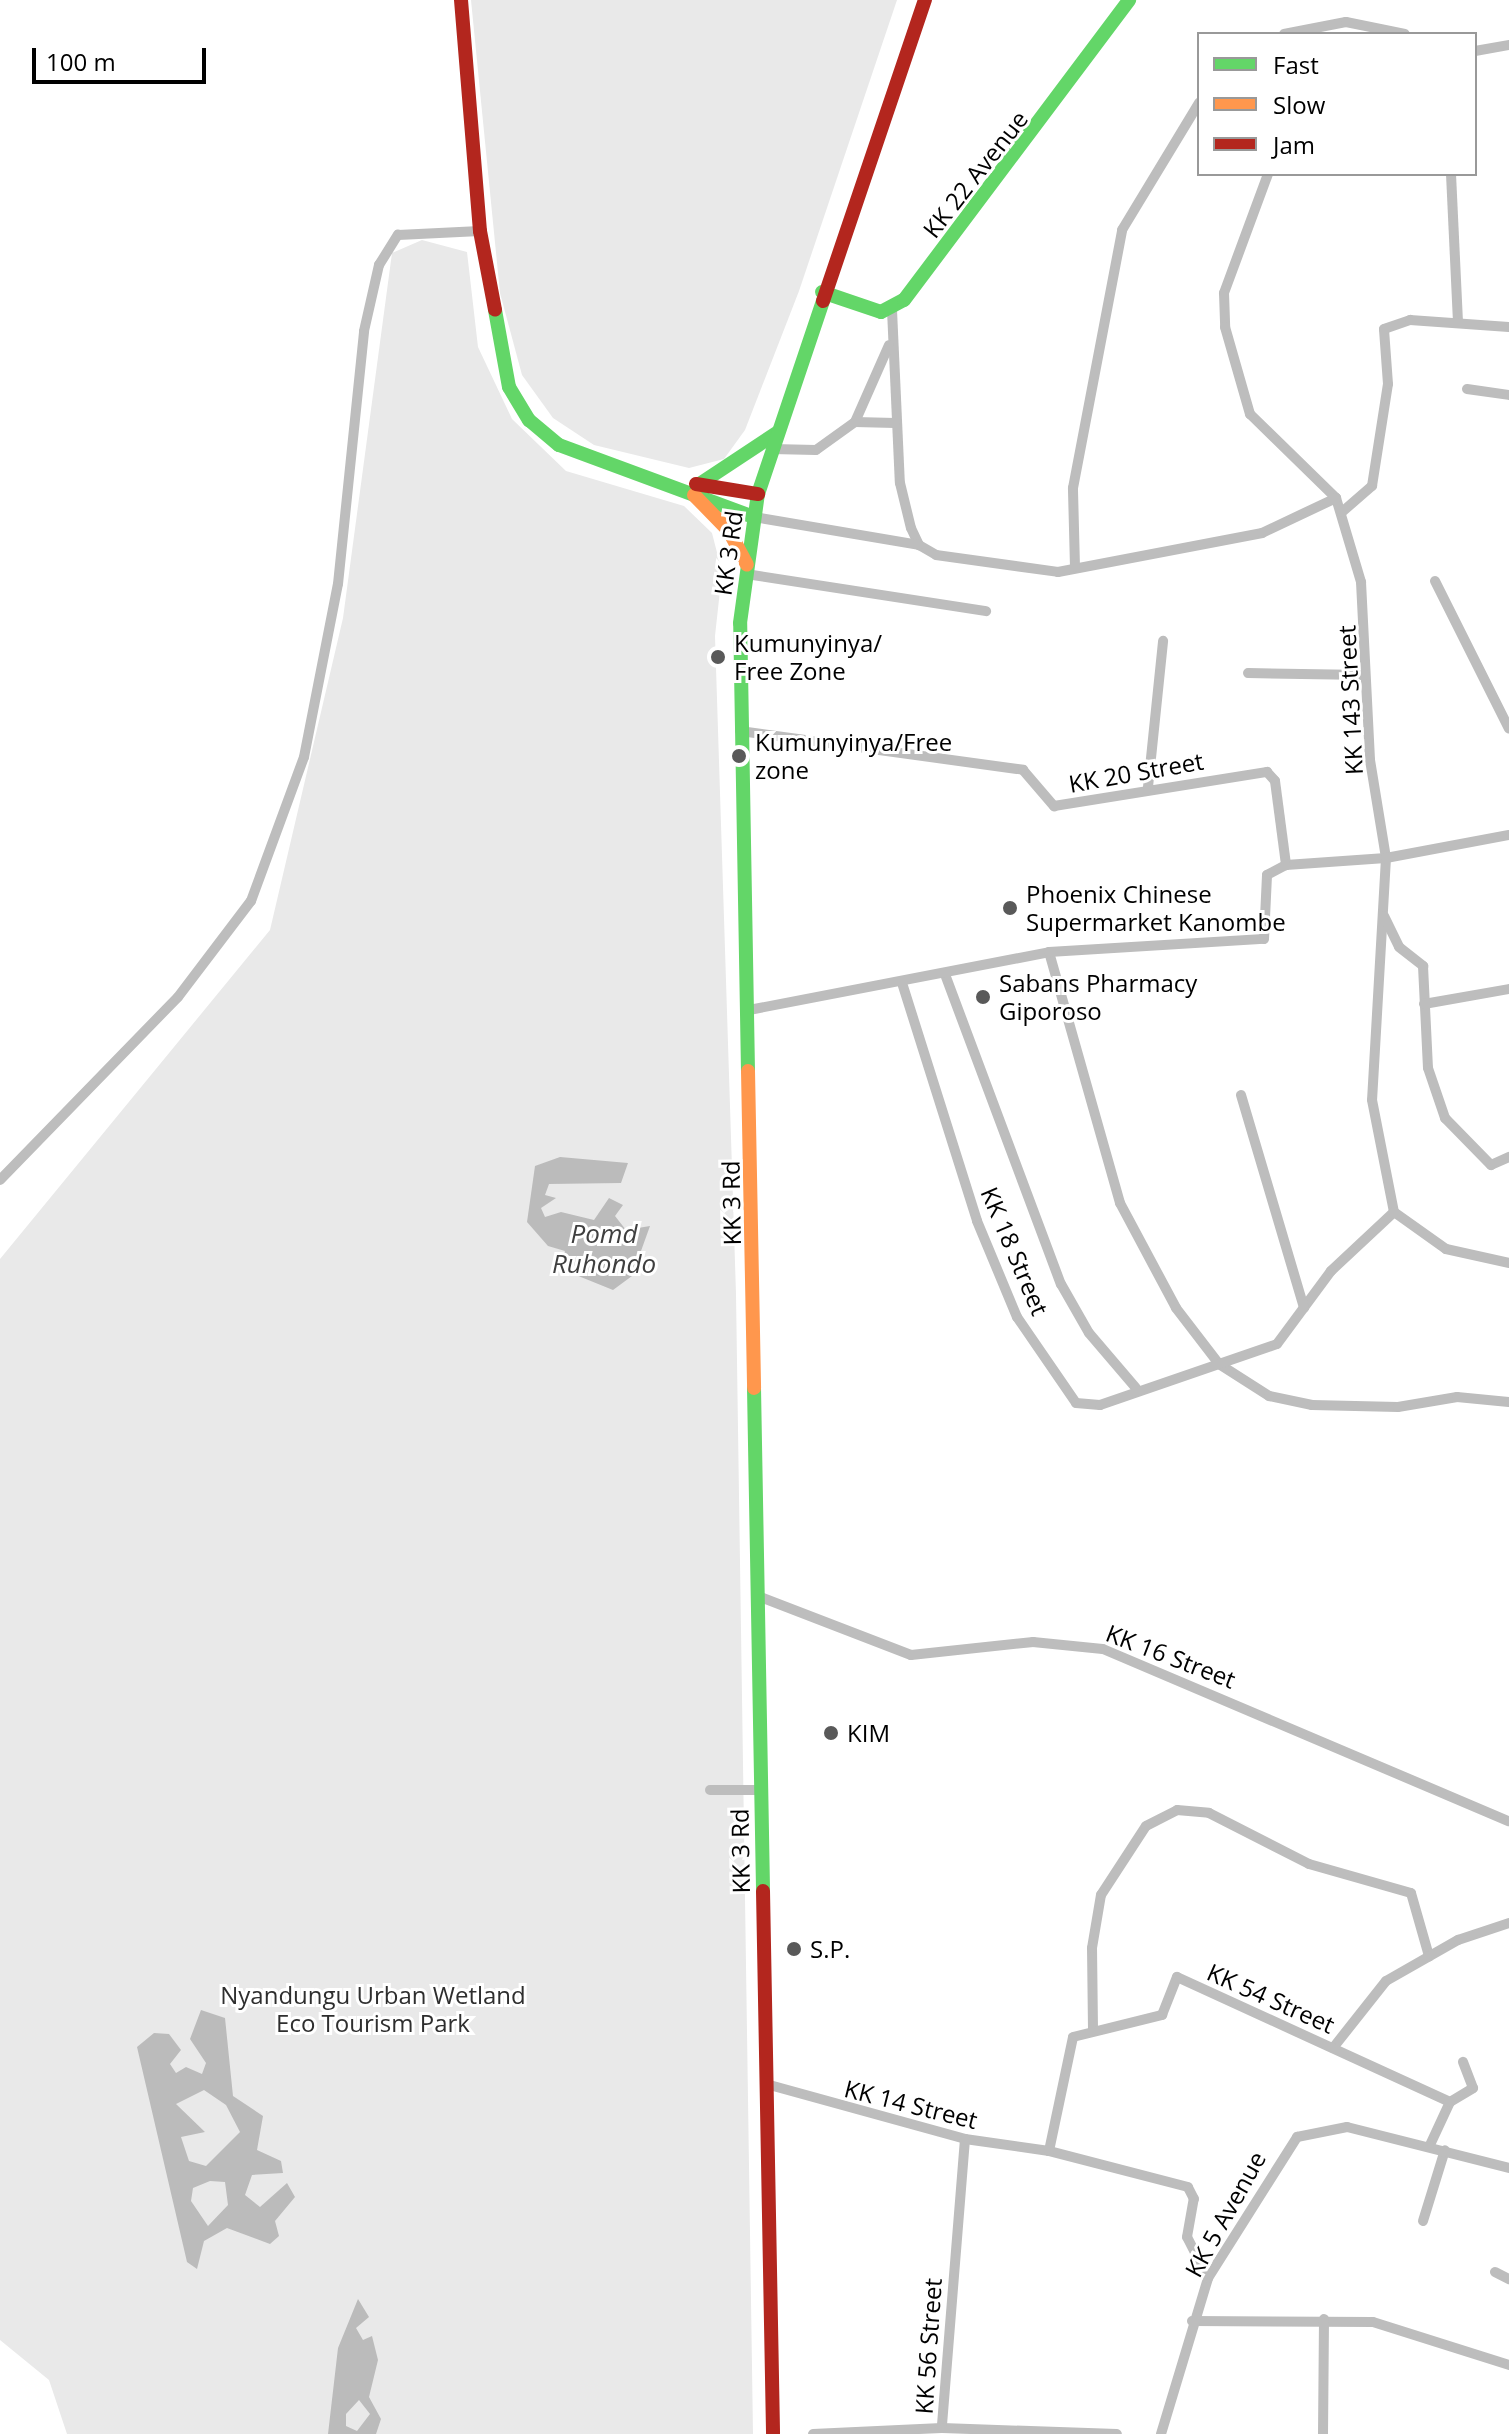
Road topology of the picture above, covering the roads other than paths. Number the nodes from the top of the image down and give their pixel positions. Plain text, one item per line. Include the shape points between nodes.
1 (461, 0) edge
2 (925, 0) edge
3 (1129, 0) edge
4 (1294, 32) edge
5 (1395, 32) edge
6 (1509, 45) edge
7 (1477, 51) edge
8 (1197, 106) edge
9 (1267, 176) edge
10 (1451, 176) edge
11 (480, 231) junction
12 (822, 292) junction
13 (892, 310) junction
14 (1458, 321) junction
15 (1509, 327) edge
16 (891, 339) junction
17 (1467, 389) dead end
18 (1509, 395) edge
19 (855, 422) junction
20 (895, 423) junction
21 (778, 432) junction
22 (772, 449) junction
23 (696, 490) junction
24 (758, 494) junction
25 (1336, 498) junction
26 (1342, 512) junction
27 (754, 517) junction
28 (919, 545) junction
29 (1075, 567) junction
30 (746, 570) junction
31 (1435, 581) dead end
32 (986, 611) dead end
33 (1163, 641) dead end
34 (1248, 673) dead end
35 (1365, 675) junction
36 (1509, 729) edge
37 (740, 731) junction
38 (1148, 787) junction
39 (1509, 835) edge
40 (1386, 858) junction
41 (1286, 865) junction
42 (1382, 907) junction
43 (1049, 952) junction
44 (946, 977) junction
45 (903, 986) junction
46 (1509, 989) edge
47 (1424, 1004) junction
48 (749, 1010) junction
49 (1241, 1095) dead end
50 (1509, 1157) edge
51 (0, 1180) edge
52 (1394, 1212) junction
53 (1509, 1263) edge
54 (1304, 1308) junction
55 (1219, 1364) junction
56 (1136, 1388) junction
57 (1509, 1402) edge
58 (758, 1596) junction
59 (710, 1790) dead end
60 (761, 1790) junction
61 (1509, 1821) edge
62 (1509, 1923) edge
63 (1429, 1956) junction
64 (1093, 2029) junction
65 (1333, 2048) junction
66 (1463, 2062) dead end
67 (766, 2084) junction
68 (1450, 2102) junction
69 (965, 2139) junction
70 (1430, 2145) junction
71 (1445, 2150) junction
72 (1049, 2151) junction
73 (1509, 2168) edge
74 (1423, 2221) dead end
75 (1495, 2272) dead end
76 (1208, 2278) junction
77 (1509, 2279) edge
78 (1324, 2319) junction
79 (1192, 2321) junction
80 (1509, 2365) edge
81 (942, 2428) junction
82 (1079, 2432) edge
83 (773, 2434) edge
84 (813, 2434) edge
85 (1117, 2434) edge
86 (1161, 2434) edge
87 (1323, 2434) edge

1 - 11 main road
2 - 12 main road, KK 3 Rd
3 - 13 main road, KK 22 Avenue via 981,205
4 - 5 street via 1346,22
6 - 7 street
8 - 29 street via 1122,230 1073,488
9 - 25 street via 1224,293 1242,395 1263,426
10 - 14 street
11 - 23 main road via 509,387 529,420 601,466
11 - 51 street via 398,235 379,265 364,331 338,584 304,757 251,901 178,997
12 - 13 main road via 863,309
12 - 21 main road, KK 3 Rd
13 - 16 street
14 - 15 street
14 - 26 street via 1397,321 1384,329 1388,384 1372,486
16 - 19 street
16 - 20 street
17 - 18 street
19 - 20 street
19 - 22 street via 816,450
20 - 28 street via 900,483
21 - 22 main road, KK 3 Rd
21 - 23 main road
22 - 24 main road, KK 3 Rd
23 - 24 main road
23 - 27 main road
23 - 30 main road via 729,531
24 - 27 main road, KK 3 Rd
25 - 26 street, KK 143 Street
25 - 29 street via 1262,533
26 - 35 street, KK 143 Street via 1361,582
27 - 28 street
27 - 30 main road, KK 3 Rd
28 - 29 street via 1042,574
30 - 32 street
30 - 37 main road, KK 3 Rd
31 - 36 street
33 - 38 street
34 - 35 street
35 - 40 street, KK 143 Street
37 - 38 street, KK 20 Street via 1023,770 1054,806
37 - 48 main road, KK 3 Rd
38 - 41 street, KK 20 Street via 1272,775
39 - 40 street
40 - 41 street
40 - 42 street, KK 143 Street
41 - 43 street via 1267,875 1264,939
42 - 47 street via 1399,947 1423,966
42 - 52 street, KK 143 Street via 1372,1100
43 - 44 street
43 - 55 street via 1120,1203 1176,1308
44 - 45 street
44 - 56 street via 1061,1284 1089,1333
45 - 48 street
45 - 56 street, KK 18 Street via 977,1221 1017,1317 1076,1403 1100,1405
46 - 47 street
47 - 50 street via 1428,1068 1445,1118 1491,1165
48 - 58 main road, KK 3 Rd
49 - 54 street
52 - 53 street via 1446,1249
52 - 54 street, KK 18 Street
54 - 55 street, KK 18 Street via 1277,1344
55 - 56 street, KK 18 Street
55 - 57 street via 1269,1396 1312,1405 1398,1407 1457,1397
58 - 60 main road, KK 3 Rd
58 - 61 street, KK 16 Street via 911,1655 1033,1642 1103,1649
59 - 60 street
60 - 67 main road, KK 3 Rd
62 - 63 street
63 - 64 street via 1411,1893 1309,1864 1209,1813 1177,1810 1146,1826 1101,1895 1092,1948
63 - 65 street via 1376,1989
64 - 65 street, KK 54 Street via 1162,2015 1177,1977
64 - 72 street via 1068,2047
65 - 68 street, KK 54 Street
66 - 68 street via 1474,2084
67 - 69 street, KK 14 Street
67 - 83 main road, KK 3 Rd
68 - 70 street
69 - 72 street, KK 14 Street
69 - 81 street, KK 56 Street
70 - 71 street, KK 5 Avenue
70 - 76 street, KK 5 Avenue via 1347,2127 1297,2137
71 - 73 street, KK 5 Avenue
71 - 74 street
72 - 76 street via 1188,2187 1194,2199 1187,2237
75 - 77 street
76 - 79 street, KK 5 Avenue
78 - 79 street
78 - 80 street via 1373,2322
78 - 87 street
79 - 86 street, KK 5 Avenue
81 - 82 street, KK 56 Street
81 - 84 street
82 - 85 street, KK 56 Street

